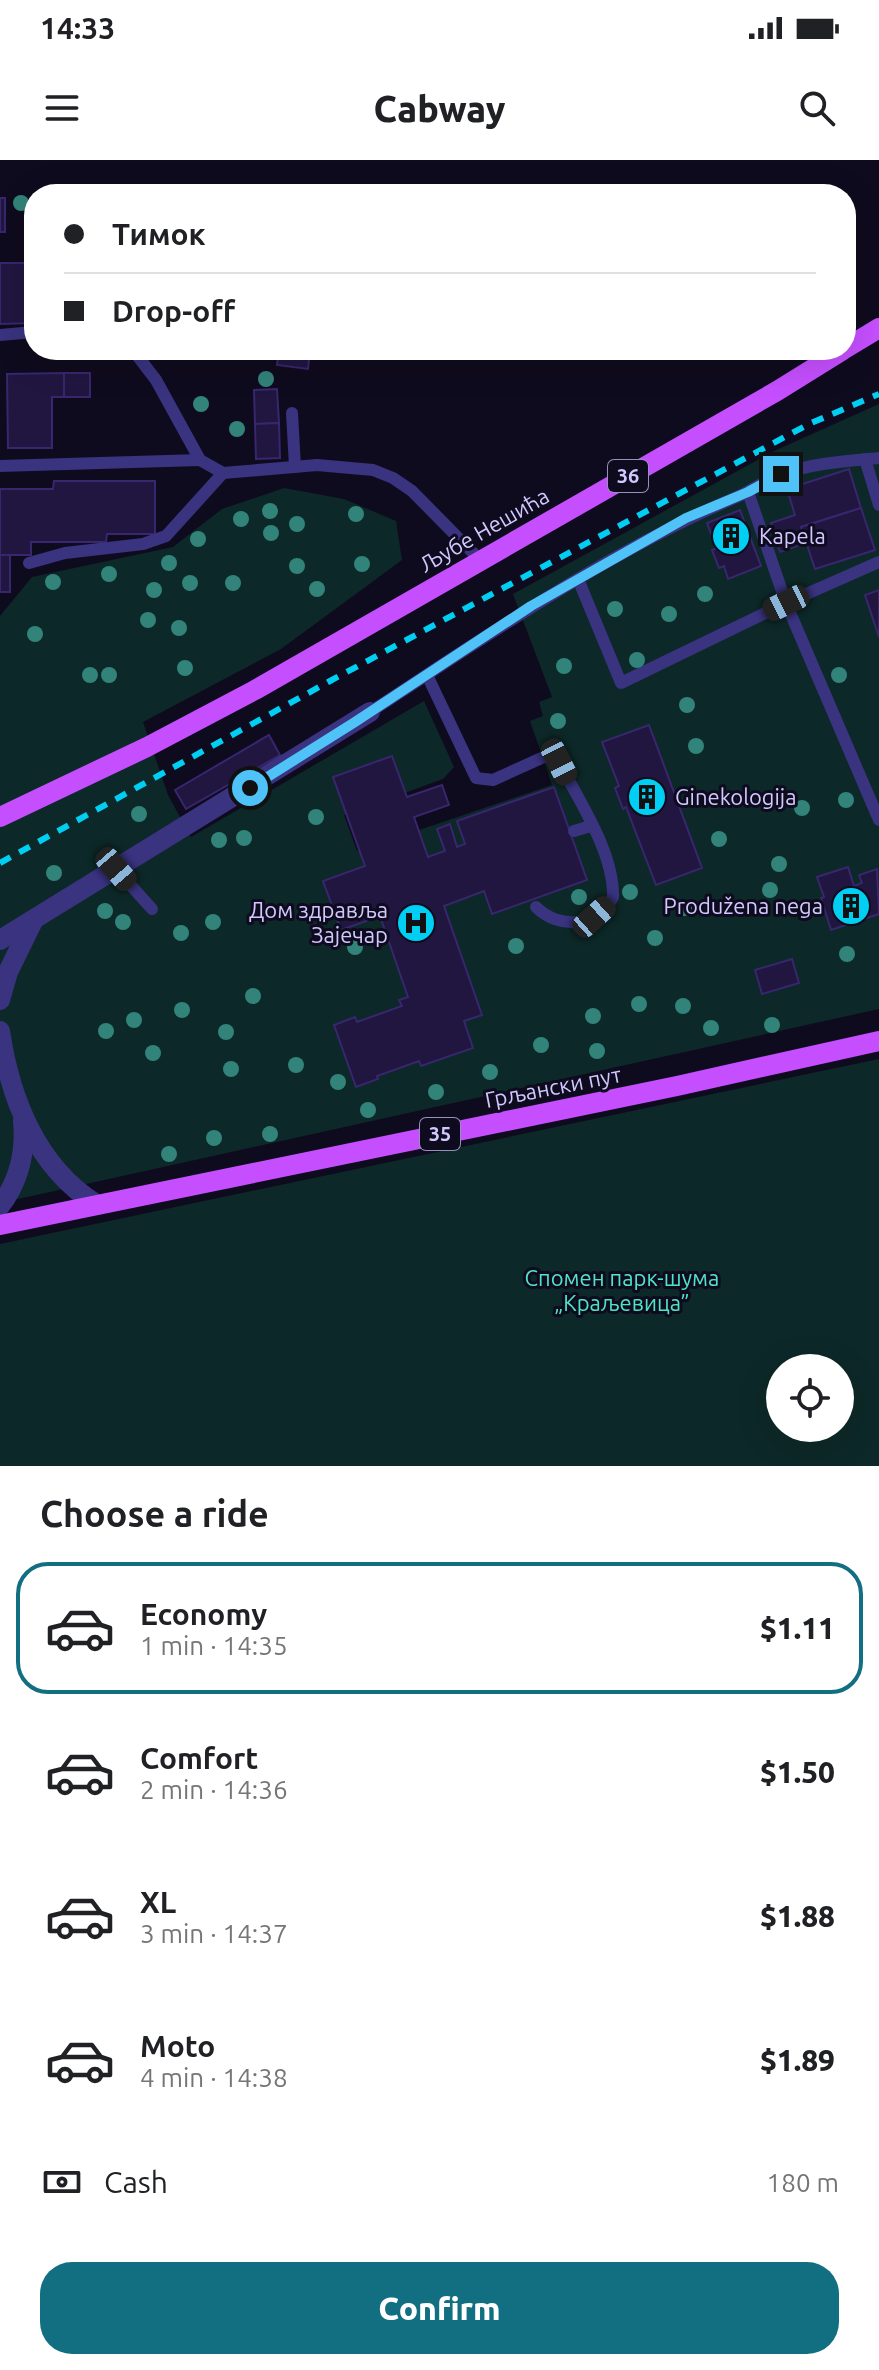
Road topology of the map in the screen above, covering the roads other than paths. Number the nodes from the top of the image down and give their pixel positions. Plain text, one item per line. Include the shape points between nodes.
1 (879, 328) edge
2 (24, 333) edge
3 (0, 335) edge
4 (856, 342) edge
5 (141, 360) edge
6 (826, 360) edge
7 (292, 413) dead end
8 (879, 458) edge
9 (865, 459) junction
10 (200, 460) junction
11 (0, 466) edge
12 (295, 467) junction
13 (223, 473) junction
14 (748, 492) junction
15 (879, 505) edge
16 (480, 560) junction
17 (879, 562) edge
18 (29, 563) dead end
19 (578, 579) junction
20 (786, 603) junction
21 (427, 675) junction
22 (370, 712) joint
23 (147, 747) junction
24 (0, 805) edge
25 (0, 817) edge
26 (879, 820) edge
27 (591, 826) junction
28 (574, 831) dead end
29 (116, 869) junction
30 (536, 907) dead end
31 (152, 909) dead end
32 (33, 921) junction
33 (0, 940) edge
34 (0, 1000) edge
35 (0, 1031) edge
36 (879, 1041) edge
37 (22, 1113) junction
38 (96, 1204) junction
39 (0, 1206) edge
40 (0, 1225) edge

1 - 4 main road, Љубе Нешића / 36
2 - 3 lane
5 - 10 lane
6 - 16 main road, Љубе Нешића / 36
7 - 12 lane
8 - 9 lane
9 - 14 lane via 781,474
9 - 15 lane
10 - 11 lane
10 - 13 lane
12 - 13 lane
12 - 16 lane via 345,466 393,478
13 - 18 lane via 166,536
14 - 19 lane via 686,518
14 - 20 lane
16 - 23 main road, Љубе Нешића / 36
17 - 20 lane
19 - 20 lane via 621,683
19 - 21 lane
20 - 26 lane
21 - 22 lane
21 - 27 lane via 476,778 490,781 546,756 553,758
22 - 29 street
23 - 24 main road, Љубе Нешића
23 - 25 main road, Љубе Нешића / 36
27 - 28 lane
27 - 30 lane via 607,860 612,900 581,922 557,921
29 - 31 lane
29 - 32 street
32 - 33 street
32 - 34 street
35 - 37 street
36 - 38 main road, Грљански пут / 35
37 - 38 street via 59,1176
37 - 39 street via 24,1149
38 - 40 main road, Грљански пут / 35

